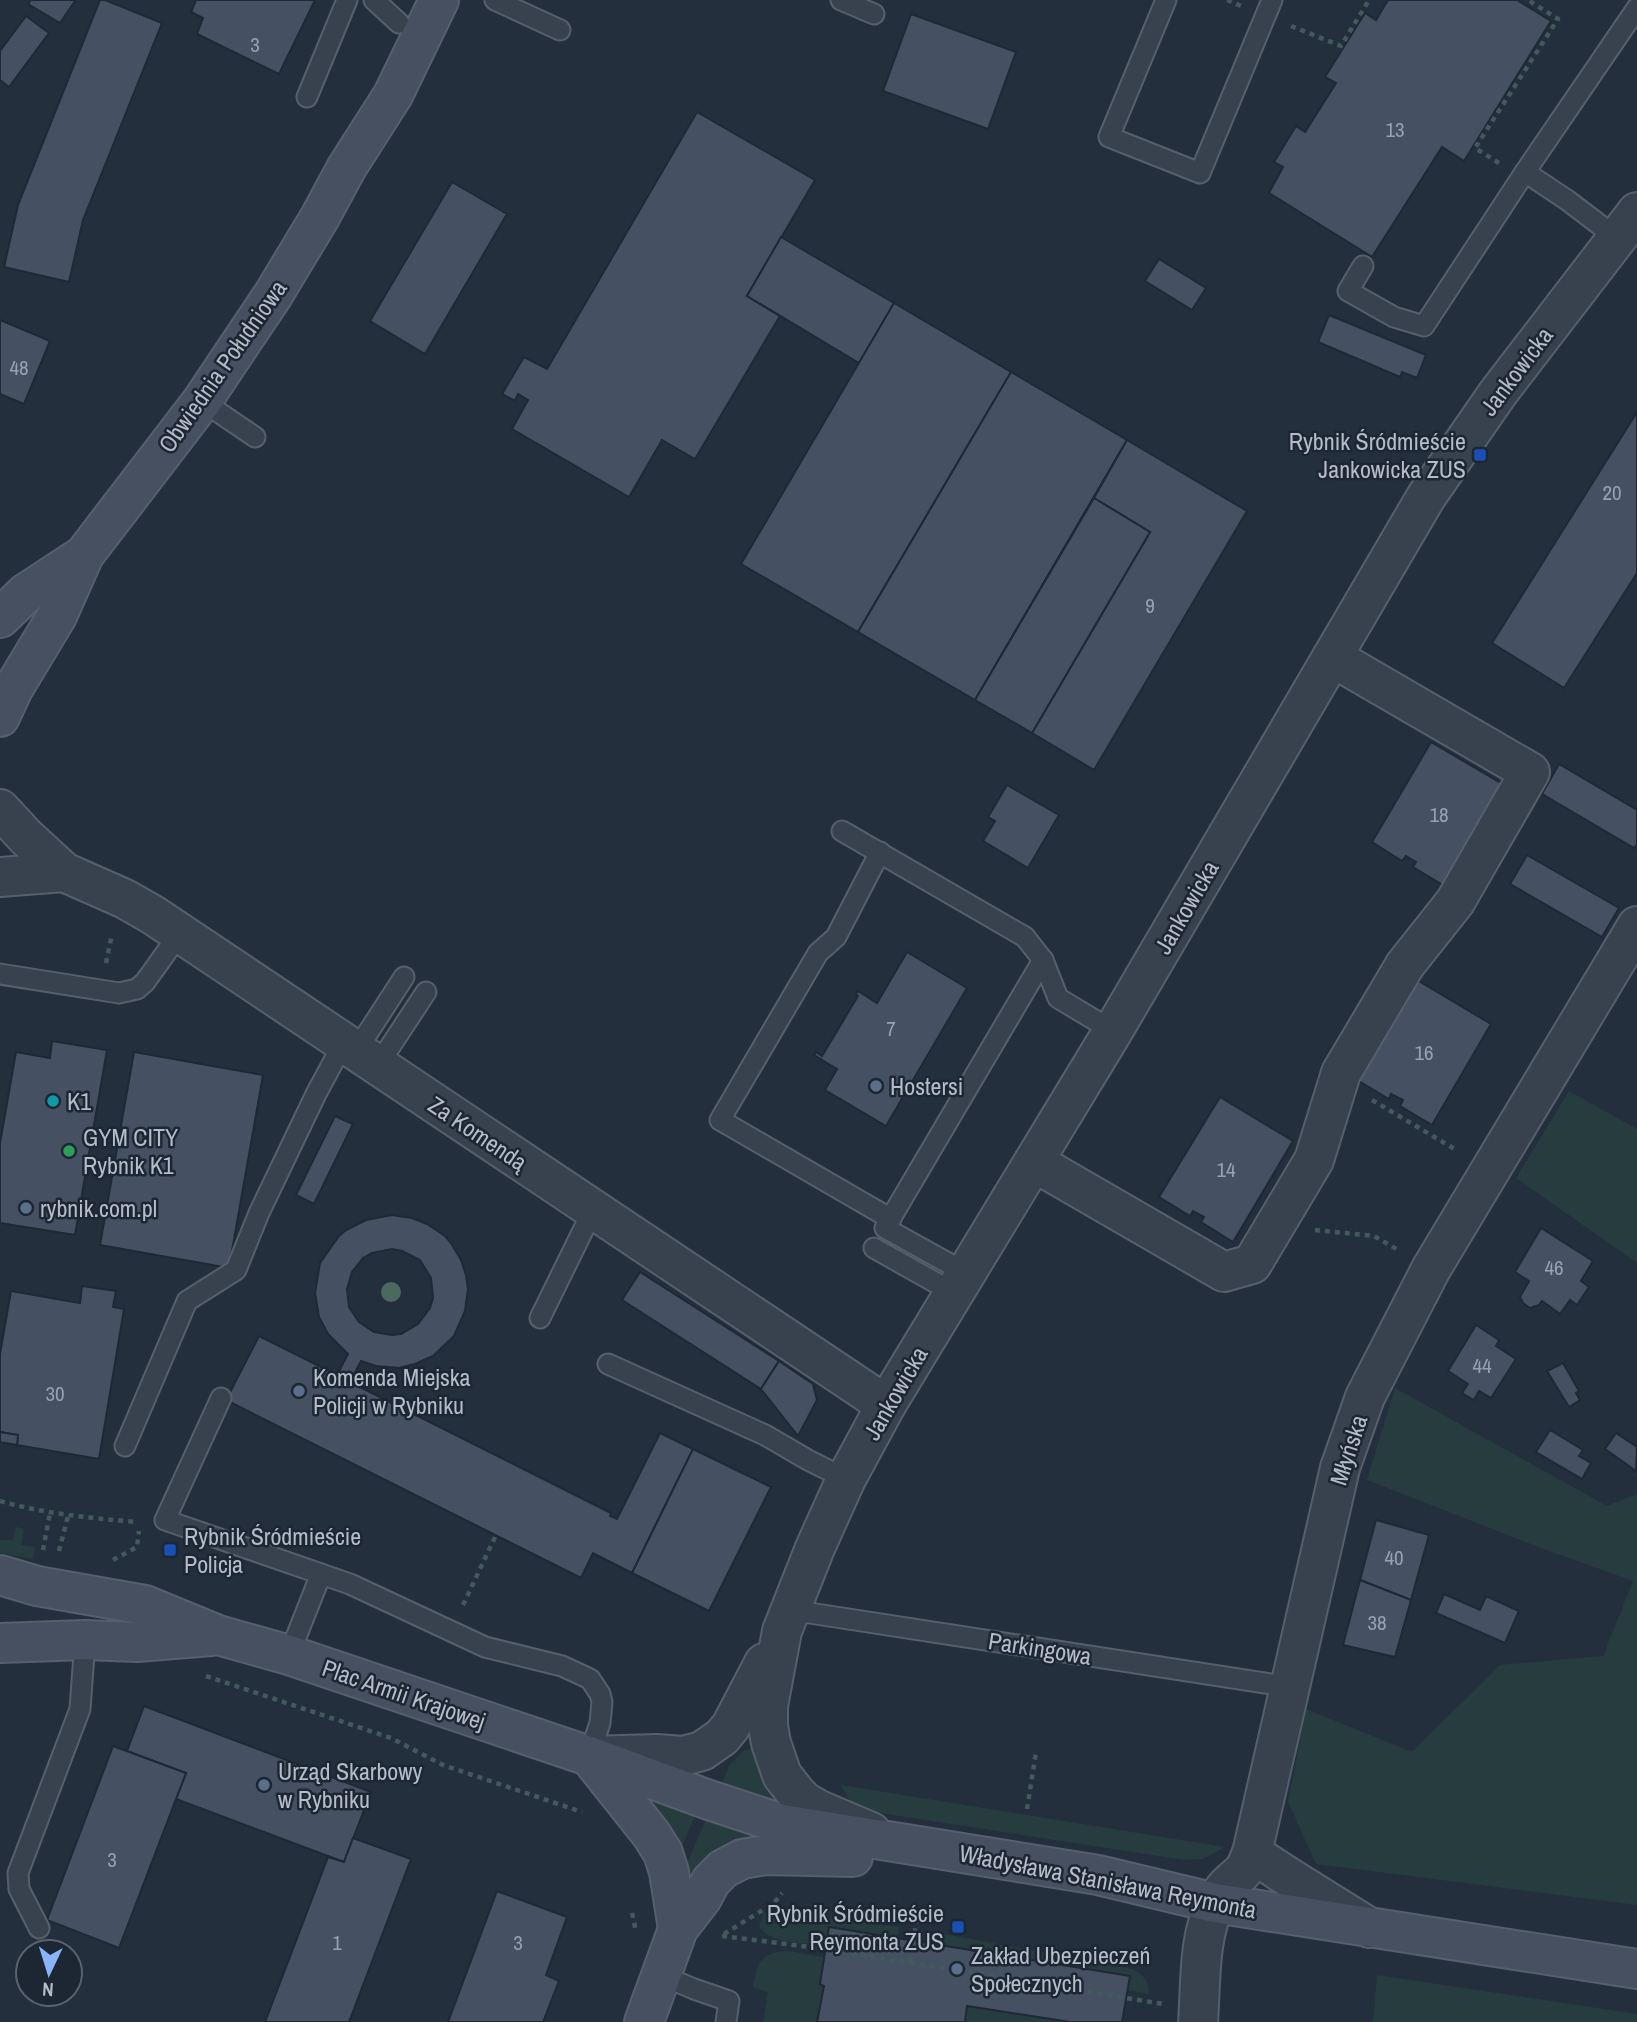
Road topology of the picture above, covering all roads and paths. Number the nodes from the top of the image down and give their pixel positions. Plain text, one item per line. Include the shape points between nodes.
1 (347, 0) edge
2 (439, 0) edge
3 (495, 0) edge
4 (841, 0) edge
5 (1166, 0) edge
6 (1272, 0) edge
7 (1369, 0) edge
8 (1528, 0) edge
9 (394, 8) edge
10 (1637, 8) edge
11 (874, 14) dead end
12 (560, 30) dead end
13 (1341, 46) dead end
14 (307, 97) dead end
15 (1475, 148) dead end
16 (347, 167) junction
17 (1525, 172) junction
18 (1627, 225) edge
19 (1363, 266) dead end
20 (202, 401) junction
21 (255, 437) dead end
22 (84, 555) junction
23 (0, 618) edge
24 (1332, 657) junction
25 (0, 717) edge
26 (0, 809) edge
27 (842, 831) dead end
28 (880, 852) junction
29 (64, 872) junction
30 (0, 877) edge
31 (1637, 926) edge
32 (112, 933) dead end
33 (180, 933) junction
34 (1044, 960) junction
35 (0, 974) edge
36 (404, 977) dead end
37 (100, 991) junction
38 (426, 992) dead end
39 (1113, 1031) junction
40 (359, 1053) junction
41 (1339, 1080) junction
42 (1034, 1162) junction
43 (1492, 1171) junction
44 (593, 1210) junction
45 (1284, 1212) junction
46 (888, 1224) junction
47 (874, 1248) dead end
48 (1431, 1269) junction
49 (960, 1283) junction
50 (540, 1318) dead end
51 (608, 1364) dead end
52 (221, 1398) dead end
53 (886, 1405) junction
54 (125, 1446) dead end
55 (846, 1479) junction
56 (0, 1501) edge
57 (68, 1516) junction
58 (496, 1535) dead end
59 (59, 1552) junction
60 (71, 1554) dead end
61 (110, 1562) dead end
62 (321, 1574) junction
63 (0, 1575) edge
64 (31, 1577) edge
65 (460, 1612) dead end
66 (786, 1620) junction
67 (218, 1635) junction
68 (85, 1640) junction
69 (0, 1643) edge
70 (289, 1655) junction
71 (196, 1673) dead end
72 (1291, 1687) junction
73 (1036, 1752) dead end
74 (589, 1756) junction
75 (1027, 1809) dead end
76 (586, 1813) dead end
77 (908, 1845) junction
78 (1252, 1853) junction
79 (785, 1884) dead end
80 (1215, 1903) junction
81 (917, 1917) dead end
82 (39, 1928) dead end
83 (1370, 1928) junction
84 (701, 1936) junction
85 (720, 1936) junction
86 (910, 1963) junction
87 (1637, 1969) edge
88 (661, 1975) junction
89 (1154, 2004) dead end
90 (644, 2022) edge
91 (726, 2022) edge
92 (1198, 2022) edge

1 - 14 lane
2 - 16 street, Obwiednia Południowa via 393,95
3 - 12 lane
4 - 11 lane
5 - 6 lane via 1109,137 1200,173
7 - 13 path
8 - 15 path via 1558,19
9 - 16 street, Obwiednia Południowa
10 - 17 lane
16 - 20 street, Obwiednia Południowa via 273,295
17 - 18 lane via 1567,200
17 - 19 lane via 1424,326 1394,317 1348,292
18 - 24 street, Jankowicka via 1452,457
20 - 21 lane
20 - 22 street, Obwiednia Południowa
22 - 23 street, Obwiednia Południowa via 26,593
22 - 25 street, Obwiednia Południowa via 57,616
24 - 39 street, Jankowicka
24 - 41 street via 1531,772 1455,902 1405,965
26 - 29 street, Za Komendą
27 - 28 lane
28 - 34 lane via 1025,937
28 - 46 lane via 836,937 818,953 720,1120
29 - 30 street, Za Komendą
29 - 33 street, Za Komendą via 133,903
31 - 43 street, Młyńska
32 - 37 path
33 - 37 lane via 136,989
33 - 40 street, Za Komendą
34 - 39 lane via 1058,998
34 - 46 lane
35 - 37 lane
36 - 40 lane
38 - 40 lane
39 - 42 street, Jankowicka
40 - 44 street, Za Komendą
40 - 54 lane via 259,1213 236,1270 187,1301
41 - 43 path
41 - 45 street via 1314,1160
42 - 45 street via 1224,1272 1252,1264
42 - 49 street, Jankowicka
43 - 48 street, Młyńska
44 - 50 lane
44 - 53 street, Za Komendą
45 - 48 path via 1315,1231 1374,1236
46 - 49 lane
47 - 49 lane
48 - 72 street, Młyńska via 1365,1397 1340,1468
49 - 53 street, Jankowicka
51 - 55 lane via 765,1435
52 - 62 lane via 165,1520
53 - 55 street, Jankowicka
55 - 66 street, Jankowicka
56 - 57 path
57 - 59 path
57 - 61 path via 139,1523 137,1547
58 - 65 path
59 - 60 path
59 - 64 path
62 - 70 lane
62 - 74 lane via 485,1647 554,1664 590,1679 602,1703
63 - 64 street, Plac Armii Krajowej
64 - 67 street, Plac Armii Krajowej via 145,1605
66 - 72 lane, Parkingowa
66 - 74 street via 731,1726 707,1748 683,1756
66 - 77 street via 767,1720 782,1775 805,1802
67 - 68 street, Plac Armii Krajowej via 137,1642
67 - 70 street, Plac Armii Krajowej
68 - 69 street, Plac Armii Krajowej
68 - 82 lane via 80,1709 18,1872 19,1889
70 - 74 street, Plac Armii Krajowej
71 - 76 path via 391,1738 443,1765
72 - 78 street, Młyńska
73 - 75 path
74 - 77 street, Władysława Stanisława Reymonta via 776,1823
74 - 84 street via 663,1853
77 - 80 street, Władysława Stanisława Reymonta via 1098,1875
77 - 84 street via 855,1857 766,1855 743,1859 716,1875
78 - 80 street, Młyńska via 1244,1870 1226,1885
78 - 83 street
79 - 85 path via 774,1903
80 - 83 street, Władysława Stanisława Reymonta
80 - 92 street, Młyńska via 1202,1954
81 - 86 path
83 - 87 street, Władysława Stanisława Reymonta
84 - 85 path
84 - 88 street
85 - 86 path
86 - 89 path
88 - 90 street
88 - 91 lane via 729,2001

